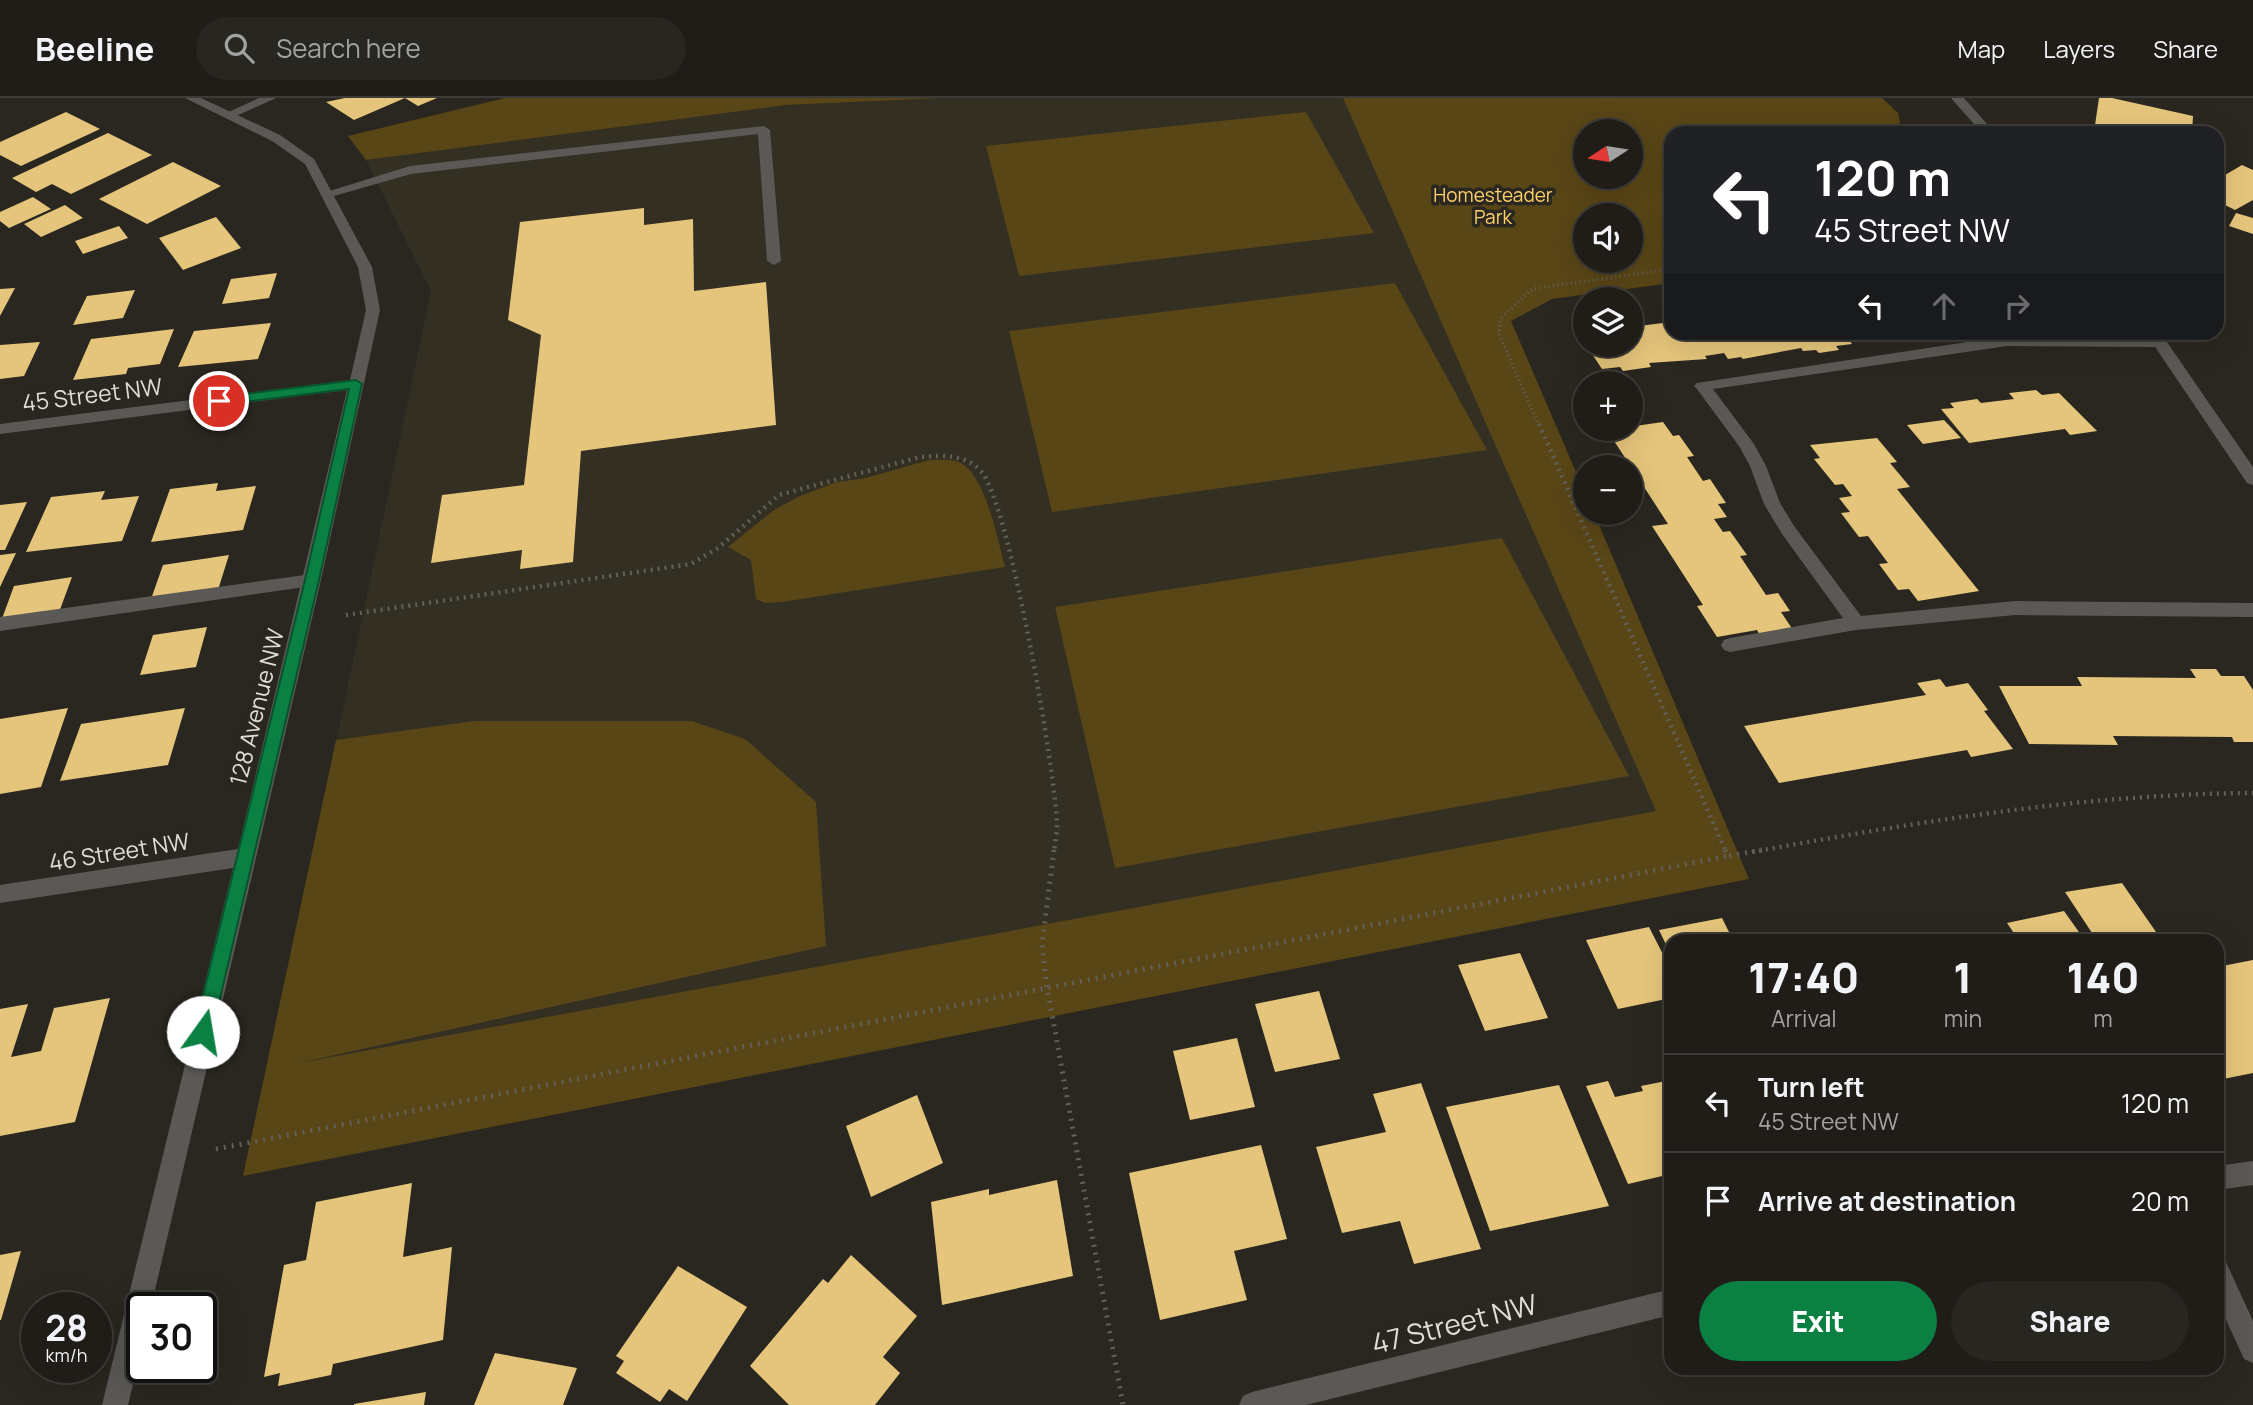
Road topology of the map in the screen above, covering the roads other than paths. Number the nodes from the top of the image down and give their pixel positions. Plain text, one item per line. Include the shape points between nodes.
1 (191, 98) edge
2 (270, 98) edge
3 (1956, 98) edge
4 (228, 115) junction
5 (1982, 126) edge
6 (327, 194) junction
7 (774, 261) dead end
8 (2044, 340) edge
9 (2157, 340) edge
10 (356, 384) junction
11 (0, 429) edge
12 (2253, 480) edge
13 (312, 580) junction
14 (2253, 610) edge
15 (1856, 623) junction
16 (0, 624) edge
17 (1730, 645) dead end
18 (244, 857) junction
19 (0, 894) edge
20 (2253, 1173) edge
21 (2224, 1177) edge
22 (2224, 1286) edge
23 (1664, 1304) edge
24 (2253, 1350) edge
25 (115, 1405) edge
26 (1251, 1405) edge

1 - 4 street, 128 Avenue NW
2 - 4 street
3 - 5 street
4 - 6 street, 128 Avenue NW via 299,152 310,162
6 - 7 street via 410,170 764,130
6 - 10 street, 128 Avenue NW via 365,267 370,288 373,310
8 - 15 street via 2007,341 1702,386 1746,444 1788,530
9 - 12 street
10 - 11 street, 45 Street NW
10 - 13 street, 128 Avenue NW
13 - 16 street
13 - 18 street, 128 Avenue NW
14 - 15 street via 2015,608
15 - 17 street
18 - 19 street, 46 Street NW
18 - 25 street, 128 Avenue NW
20 - 21 street
22 - 24 street
23 - 26 street, 47 Street NW

